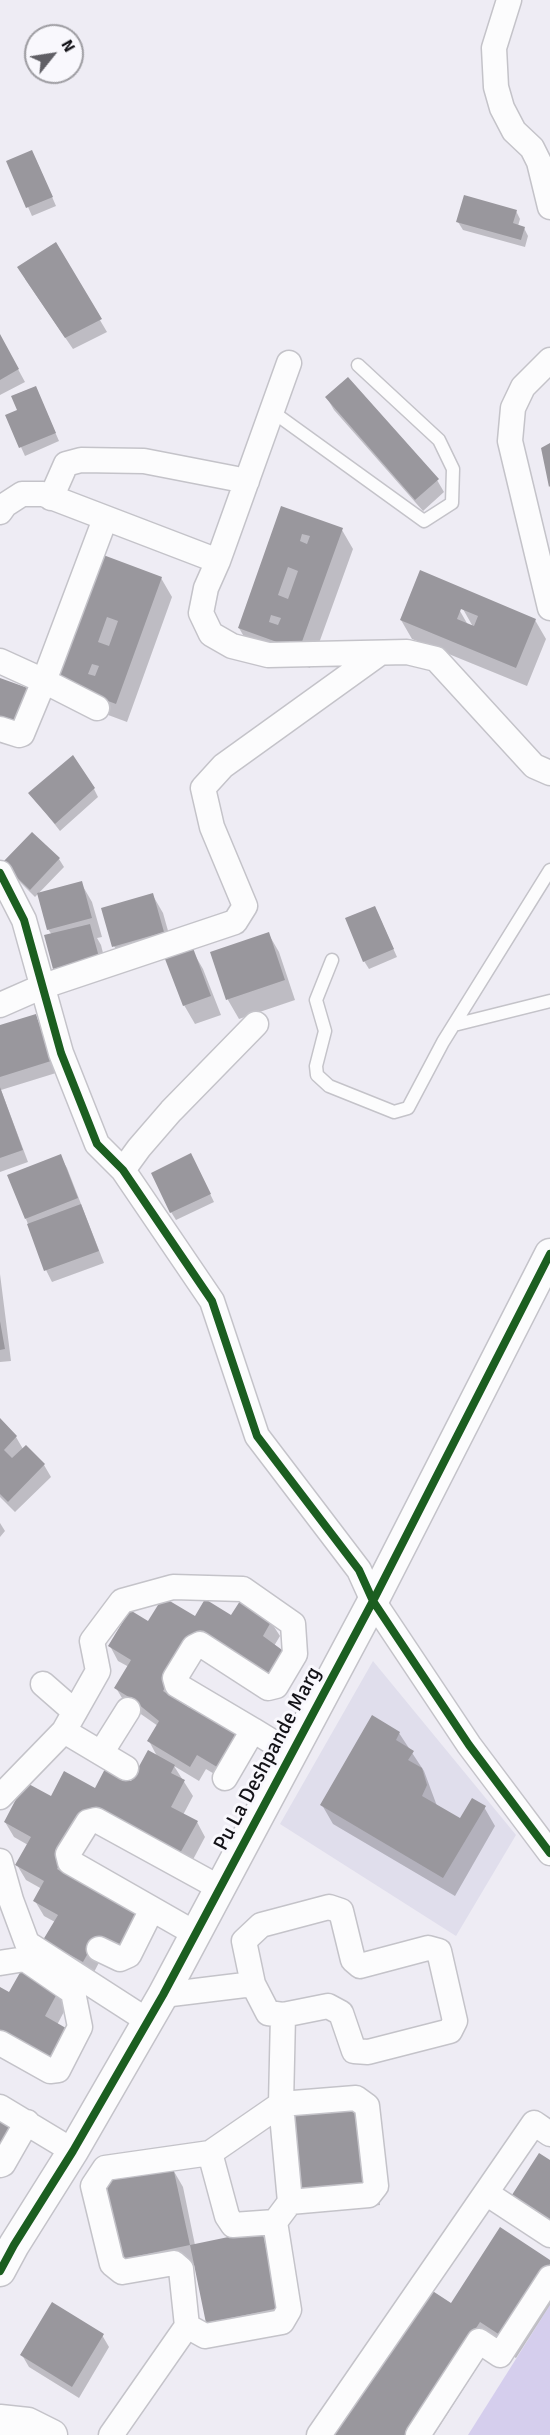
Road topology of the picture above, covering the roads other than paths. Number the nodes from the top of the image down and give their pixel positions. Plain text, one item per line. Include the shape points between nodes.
1 (509, 0) edge
2 (550, 207) edge
3 (550, 360) edge
4 (289, 363) dead end
5 (358, 365) dead end
6 (273, 412) junction
7 (247, 481) junction
8 (51, 498) junction
9 (0, 512) edge
10 (105, 519) junction
11 (218, 561) junction
12 (550, 608) edge
13 (380, 653) junction
14 (0, 661) edge
15 (44, 681) junction
16 (97, 708) dead end
17 (0, 729) edge
18 (550, 773) edge
19 (550, 870) edge
20 (0, 873) edge
21 (332, 960) dead end
22 (41, 987) junction
23 (550, 1001) edge
24 (0, 1005) edge
25 (256, 1024) dead end
26 (454, 1025) junction
27 (123, 1170) junction
28 (550, 1254) edge
29 (373, 1601) junction
30 (43, 1684) dead end
31 (128, 1710) dead end
32 (69, 1722) junction
33 (253, 1730) junction
34 (101, 1753) junction
35 (291, 1754) junction
36 (126, 1768) dead end
37 (225, 1778) dead end
38 (0, 1797) edge
39 (550, 1853) edge
40 (0, 1862) edge
41 (220, 1888) junction
42 (152, 1909) junction
43 (196, 1934) junction
44 (99, 1949) dead end
45 (0, 1963) edge
46 (253, 1984) junction
47 (163, 1995) junction
48 (283, 2015) junction
49 (148, 2021) junction
50 (0, 2043) edge
51 (281, 2104) junction
52 (0, 2107) edge
53 (27, 2122) junction
54 (550, 2134) edge
55 (75, 2149) junction
56 (210, 2153) junction
57 (0, 2164) edge
58 (105, 2168) junction
59 (486, 2193) junction
60 (290, 2202) junction
61 (275, 2222) junction
62 (550, 2235) edge
63 (4, 2250) edge
64 (550, 2278) edge
65 (187, 2326) junction
66 (0, 2420) edge
67 (0, 2427) edge
68 (8, 2435) edge
69 (52, 2435) edge
70 (111, 2435) edge
71 (319, 2435) edge
72 (418, 2435) edge

1 - 2 street via 494,48 496,87 514,131 532,148 539,162
3 - 12 street via 523,387 513,408 510,441
4 - 6 street
5 - 6 lane via 439,440 453,469 452,503 424,521
6 - 7 street
7 - 8 street via 144,461 81,460 66,464
7 - 11 street
8 - 9 street via 44,494 22,494
8 - 10 street
10 - 11 street
10 - 15 street
11 - 13 street via 206,588 201,613 211,634 232,646 268,656
13 - 18 street via 407,652 436,659 534,766
13 - 22 street via 223,766 203,788 212,827 246,906 235,922
14 - 15 street
15 - 16 street
15 - 17 street via 22,734
19 - 26 lane
20 - 22 street via 24,920
21 - 26 lane via 316,1000 325,1031 315,1065 317,1075 329,1086 394,1113 408,1108
22 - 24 street
22 - 27 street via 61,1053 97,1144
23 - 26 lane
25 - 27 street via 171,1111
27 - 29 street via 212,1301 257,1436 359,1570
28 - 29 street, Pu La Deshpande Marg
29 - 35 street, Pu La Deshpande Marg
29 - 39 street via 469,1745
30 - 32 street
31 - 34 street
32 - 33 street via 98,1671 92,1641 122,1601 173,1587 243,1589 293,1624 295,1654 276,1686 268,1688 201,1644 194,1647 175,1678 177,1686
32 - 34 street
32 - 38 street
33 - 35 street
33 - 37 street
34 - 36 street
35 - 41 street, Pu La Deshpande Marg
40 - 49 street via 27,1943
41 - 42 street via 96,1820 88,1822 68,1854 70,1862
41 - 43 street, Pu La Deshpande Marg
42 - 43 street
42 - 44 street via 129,1955 120,1959
43 - 47 street, Pu La Deshpande Marg
45 - 50 street via 25,1959 72,1992 80,2027 58,2070 50,2071
46 - 47 street
46 - 48 street via 268,2013
46 - 48 street via 244,1941 261,1925 329,1907 341,1911 353,1960 360,1966 428,1948 439,1951 455,2021 450,2031 368,2052 354,2051 341,2013 328,2006
47 - 49 street, Pu La Deshpande Marg
48 - 51 street
49 - 55 street, Pu La Deshpande Marg
51 - 56 street
51 - 60 street
51 - 60 street via 356,2098 367,2106 376,2186 369,2195
52 - 53 street
53 - 55 street
53 - 57 street
54 - 59 street via 534,2123
55 - 58 street
55 - 63 street, Pu La Deshpande Marg
56 - 58 street
56 - 61 street via 233,2225
58 - 65 street via 93,2187 111,2264 122,2272 174,2263 181,2269
59 - 62 street
59 - 71 street
60 - 61 street
61 - 65 street via 289,2310 282,2322 205,2336
64 - 72 street via 500,2355 479,2341
65 - 70 street
66 - 69 street via 28,2424
67 - 68 street

